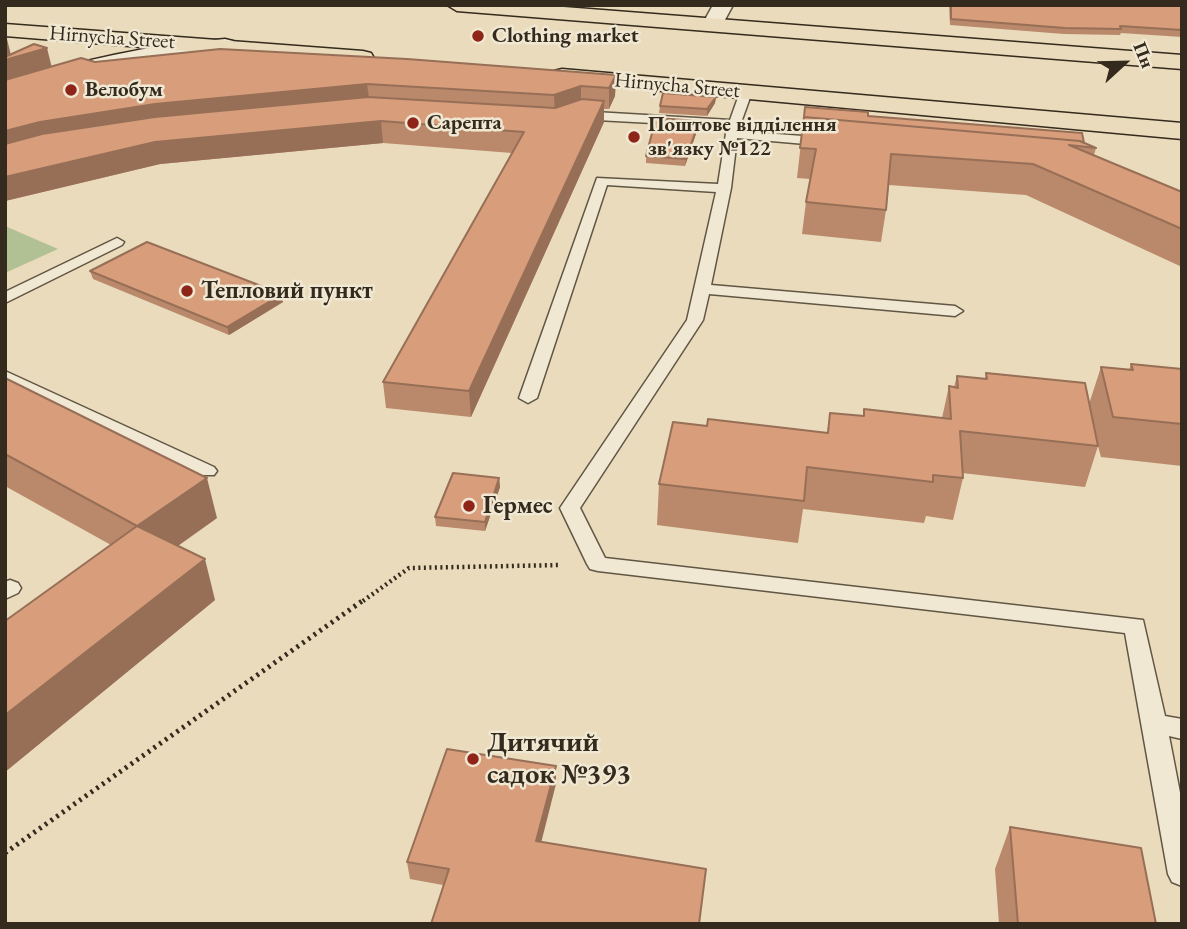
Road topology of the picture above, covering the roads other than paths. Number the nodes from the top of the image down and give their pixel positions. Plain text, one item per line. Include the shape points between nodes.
1 (457, 5) edge
2 (718, 15) edge
3 (5, 30) edge
4 (30, 33) junction
5 (227, 46) junction
6 (391, 61) edge
7 (1182, 62) edge
8 (18, 65) edge
9 (542, 74) edge
10 (52, 75) junction
11 (746, 92) junction
12 (5, 93) edge
13 (568, 118) edge
14 (732, 129) junction
15 (1182, 131) edge
16 (842, 144) edge
17 (724, 188) junction
18 (117, 242) dead end
19 (702, 289) junction
20 (5, 298) edge
21 (955, 311) dead end
22 (5, 376) edge
23 (528, 398) dead end
24 (207, 471) dead end
25 (1154, 723) junction
26 (1182, 729) edge
27 (1182, 874) edge

1 - 2 main road
2 - 7 main road
3 - 4 main road, Hirnycha Street
4 - 5 main road, Hirnycha Street
4 - 8 main road via 38,48
5 - 6 main road, Hirnycha Street
5 - 10 main road via 131,55
8 - 10 main road via 55,68
9 - 11 main road, Hirnycha Street
10 - 12 main road
11 - 14 lane
11 - 15 main road, Hirnycha Street
13 - 14 lane via 581,114
14 - 16 lane
14 - 17 lane
17 - 19 lane
17 - 23 lane via 602,181
18 - 20 lane
19 - 21 lane
19 - 25 lane via 695,320 570,508 598,564 1135,626
22 - 24 lane
25 - 26 lane
25 - 27 lane

